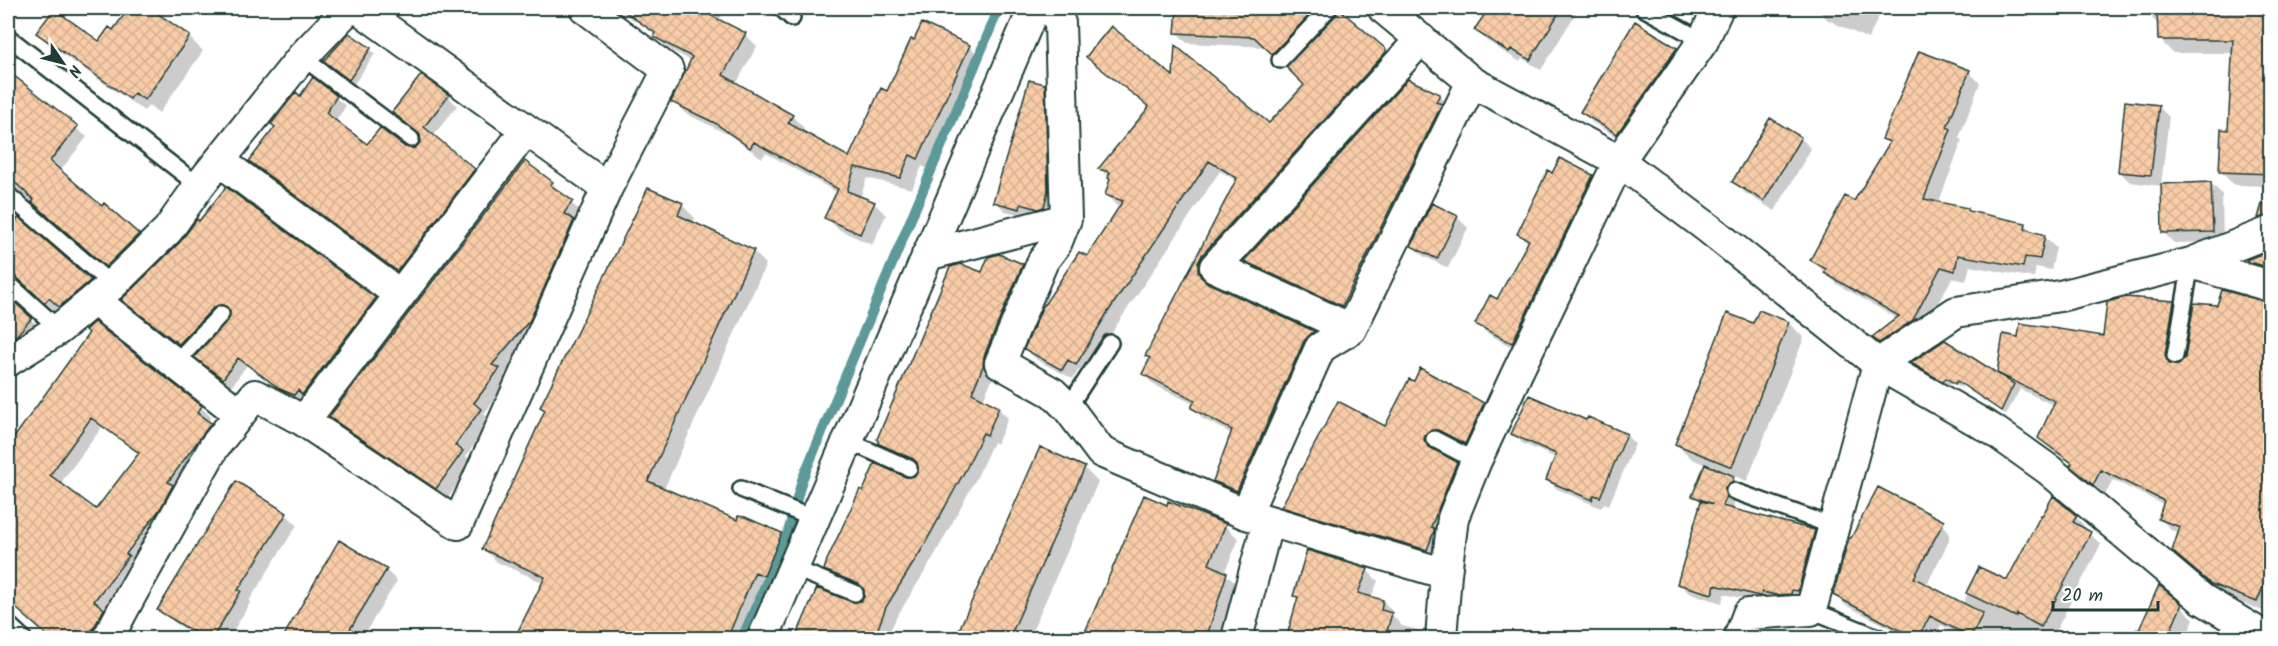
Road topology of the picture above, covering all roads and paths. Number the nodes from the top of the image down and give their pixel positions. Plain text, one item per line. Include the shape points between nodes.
1 (349, 8) edge
2 (358, 8) edge
3 (585, 8) edge
4 (1034, 8) edge
5 (1052, 8) edge
6 (1329, 8) edge
7 (1383, 8) edge
8 (1643, 8) edge
9 (1718, 8) edge
10 (8, 37) edge
11 (1421, 39) junction
12 (1703, 40) junction
13 (302, 57) junction
14 (1280, 60) dead end
15 (1472, 82) junction
16 (526, 130) junction
17 (411, 140) dead end
18 (220, 161) junction
19 (1619, 161) junction
20 (200, 186) junction
21 (607, 188) junction
22 (8, 195) edge
23 (1066, 219) junction
24 (2271, 232) edge
25 (927, 255) junction
26 (2191, 263) junction
27 (8, 283) edge
28 (2271, 286) edge
29 (103, 292) junction
30 (400, 295) junction
31 (221, 314) dead end
32 (60, 329) junction
33 (1352, 329) junction
34 (1110, 343) dead end
35 (2175, 356) dead end
36 (8, 361) edge
37 (175, 363) junction
38 (1878, 364) junction
39 (1068, 408) junction
40 (240, 414) junction
41 (304, 422) junction
42 (1434, 439) dead end
43 (848, 441) junction
44 (1476, 461) junction
45 (909, 468) dead end
46 (741, 489) dead end
47 (1734, 491) dead end
48 (1257, 517) junction
49 (814, 519) junction
50 (1833, 526) junction
51 (794, 568) junction
52 (1446, 574) junction
53 (855, 593) dead end
54 (1811, 610) junction
55 (8, 624) edge
56 (22, 639) edge
57 (108, 639) edge
58 (763, 639) edge
59 (1237, 639) edge
60 (1441, 639) edge
61 (1739, 639) edge
62 (1880, 639) edge
63 (2267, 639) edge

1 - 13 street
2 - 16 street
3 - 21 street via 668,70
4 - 25 street
5 - 23 street via 1060,23
6 - 14 lane
7 - 11 street
8 - 12 lane
9 - 12 street
10 - 20 lane
11 - 15 street
11 - 33 street via 1215,267
12 - 19 street
13 - 17 lane
13 - 18 street
15 - 19 street
15 - 33 street
16 - 21 street
16 - 30 street
18 - 20 street
18 - 30 street
19 - 38 street
19 - 44 street
20 - 29 street via 168,230
21 - 41 street via 458,524
22 - 29 lane
23 - 25 street
23 - 39 street via 1056,244 1042,261 1000,363 1053,393
24 - 26 street
25 - 43 street
26 - 28 street
26 - 35 lane
26 - 38 street via 2060,296 1956,312
27 - 32 lane
29 - 32 street
29 - 37 street
30 - 41 street
31 - 37 lane
32 - 36 street
33 - 48 street via 1320,348
34 - 39 lane
37 - 40 street
38 - 50 street
38 - 63 street via 1993,430 2049,470 2202,599
39 - 48 street via 1101,452
40 - 41 street via 255,395
40 - 57 street via 214,447
42 - 44 lane
43 - 45 lane
43 - 49 street
44 - 52 street via 1453,518
46 - 49 lane
47 - 50 lane
48 - 52 street
48 - 59 street
49 - 51 street
50 - 54 street
51 - 53 lane
51 - 58 street
52 - 60 street
54 - 61 street via 1748,614
54 - 62 lane
55 - 56 lane

